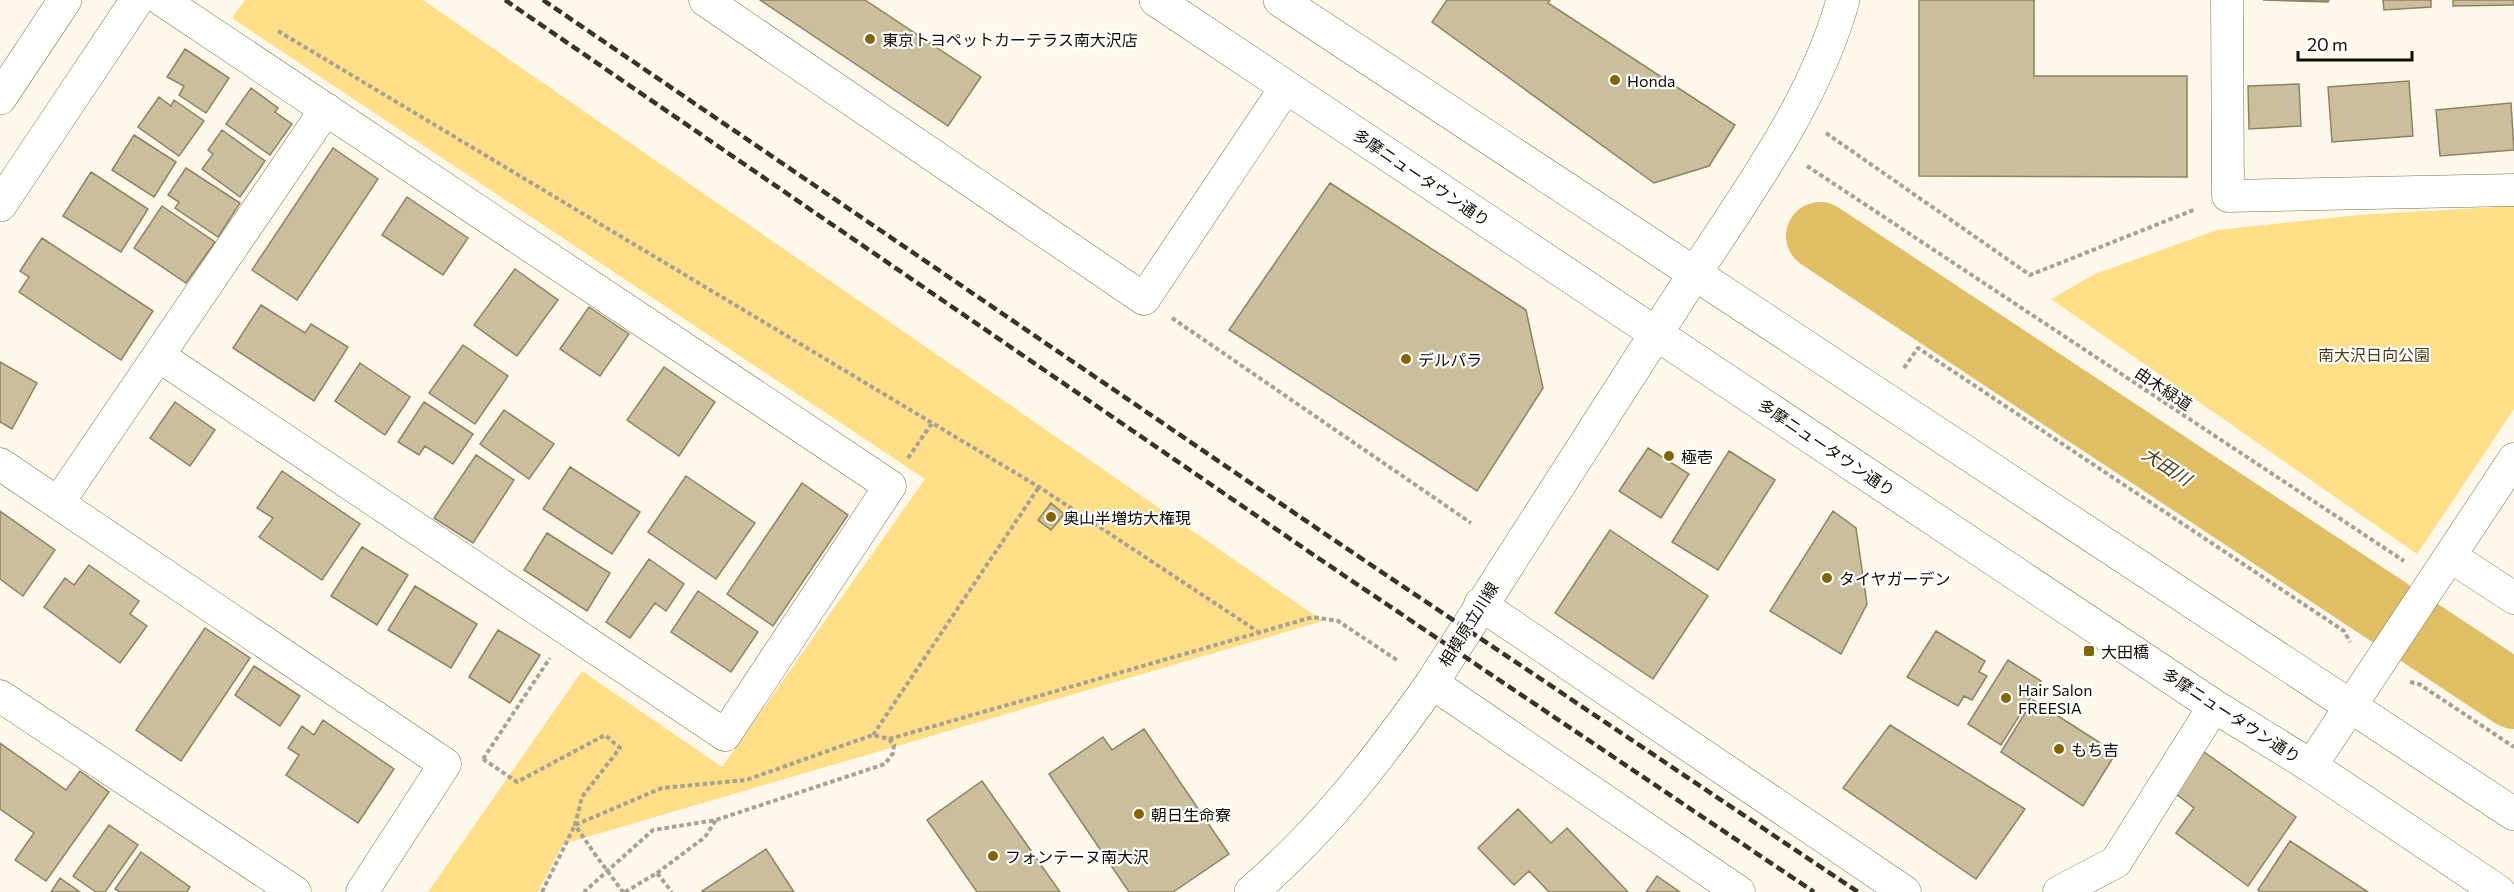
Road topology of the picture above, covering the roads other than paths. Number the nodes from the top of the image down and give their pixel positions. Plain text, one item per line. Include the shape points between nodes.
1 (65, 0) edge
2 (137, 0) edge
3 (162, 0) edge
4 (705, 0) edge
5 (1156, 0) edge
6 (1280, 0) edge
7 (1843, 0) edge
8 (2227, 0) edge
9 (1286, 87) junction
10 (0, 98) edge
11 (326, 109) junction
12 (2514, 190) edge
13 (0, 205) edge
14 (1695, 273) junction
15 (1656, 333) junction
16 (159, 356) junction
17 (2514, 459) edge
18 (0, 464) edge
19 (58, 503) junction
20 (2442, 568) junction
21 (2514, 598) edge
22 (1480, 604) junction
23 (1432, 683) junction
24 (0, 696) edge
25 (2214, 706) junction
26 (2351, 706) junction
27 (2311, 766) junction
28 (2514, 814) edge
29 (295, 892) edge
30 (362, 892) edge
31 (1251, 892) edge
32 (1739, 892) edge
33 (1905, 892) edge
34 (2059, 892) edge
35 (2499, 892) edge

1 - 10 main road
2 - 13 main road
3 - 11 street
4 - 9 street via 1144,299
5 - 9 main road, 多摩ニュータウン通り
6 - 14 main road
7 - 14 main road, 相模原立川線 via 1832,40 1803,103
8 - 12 street via 2228,196
9 - 15 main road, 多摩ニュータウン通り
11 - 16 street
11 - 16 street via 890,486 725,735
14 - 15 main road, 相模原立川線
14 - 26 main road
15 - 22 main road, 相模原立川線
15 - 25 main road, 多摩ニュータウン通り
16 - 19 street
17 - 20 street
18 - 19 street
19 - 30 street via 445,764
20 - 21 street
20 - 26 street
22 - 23 main road, 相模原立川線
22 - 33 street
23 - 31 main road, 相模原立川線 via 1325,823
23 - 32 street
24 - 29 street
25 - 27 main road, 多摩ニュータウン通り
25 - 34 street via 2116,862
26 - 27 street
26 - 28 main road
27 - 35 main road, 多摩ニュータウン通り

